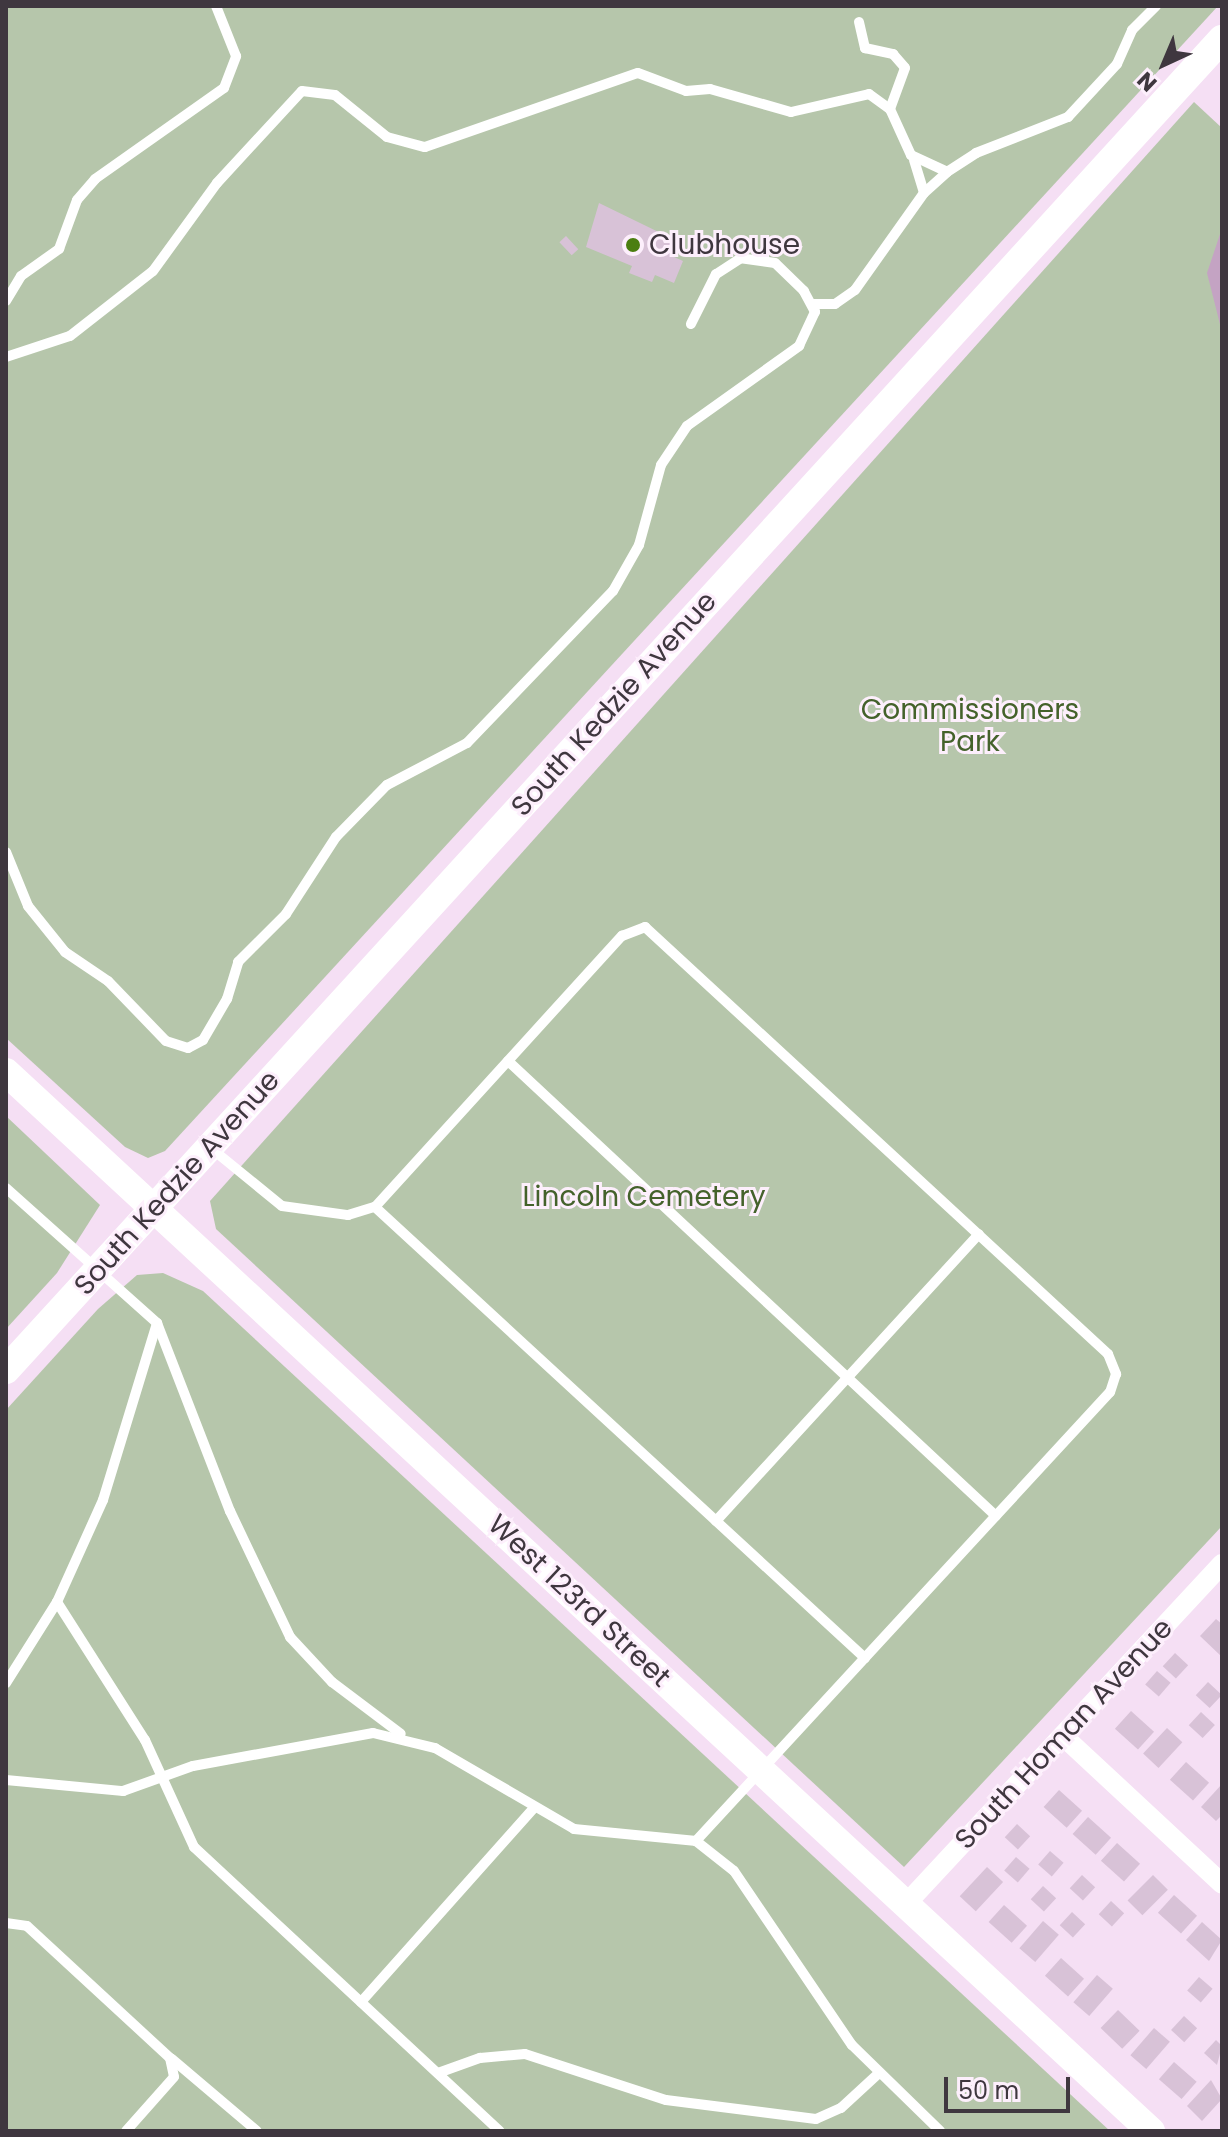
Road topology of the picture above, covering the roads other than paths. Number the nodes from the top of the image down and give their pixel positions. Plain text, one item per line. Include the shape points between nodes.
1 (216, 6) edge
2 (1156, 6) edge
3 (859, 22) dead end
4 (1222, 39) edge
5 (890, 109) junction
6 (911, 155) junction
7 (947, 172) junction
8 (924, 193) junction
9 (6, 301) edge
10 (813, 304) junction
11 (691, 324) dead end
12 (6, 357) edge
13 (6, 852) edge
14 (508, 1061) junction
15 (6, 1072) edge
16 (210, 1148) junction
17 (6, 1188) edge
18 (375, 1207) junction
19 (154, 1209) junction
20 (979, 1234) junction
21 (99, 1269) junction
22 (157, 1323) junction
23 (6, 1370) edge
24 (847, 1378) junction
25 (996, 1516) junction
26 (716, 1521) junction
27 (1221, 1566) edge
28 (57, 1602) junction
29 (865, 1658) junction
30 (6, 1683) edge
31 (402, 1735) junction
32 (1063, 1736) junction
33 (763, 1772) junction
34 (163, 1779) junction
35 (6, 1780) edge
36 (535, 1807) junction
37 (696, 1841) junction
38 (1222, 1884) edge
39 (906, 1904) junction
40 (6, 1923) edge
41 (361, 2002) junction
42 (170, 2058) junction
43 (438, 2073) junction
44 (879, 2073) junction
45 (126, 2131) edge
46 (257, 2131) edge
47 (500, 2131) edge
48 (940, 2131) edge
49 (1151, 2131) edge

1 - 9 lane via 236,56 224,88 95,179 77,200 59,249 21,276
2 - 7 lane via 1132,30 1106,79 1056,126 992,146
3 - 5 lane via 865,48 893,54 905,68
4 - 16 main road, South Kedzie Avenue
5 - 6 lane
5 - 12 lane via 869,94 777,110 638,73 425,147 387,137 335,95 302,91 217,183 153,271 70,336
6 - 7 lane
6 - 8 lane
7 - 8 lane
8 - 10 lane via 855,290 835,304
10 - 11 lane via 775,263 741,258 716,274
10 - 13 lane via 815,320 799,346 743,392 697,415 668,452 639,545 613,591 467,743 387,785 336,837 286,914 238,962 227,999 203,1040 188,1048 166,1041 108,981 65,952 28,906
14 - 18 lane
14 - 20 lane via 622,936 645,927
14 - 24 lane
15 - 19 main road, West 123rd Street
16 - 18 lane via 282,1206 336,1215
16 - 19 main road, South Kedzie Avenue
17 - 21 lane
18 - 26 lane
19 - 21 main road, South Kedzie Avenue
19 - 33 main road, West 123rd Street
20 - 24 lane
20 - 25 lane via 1108,1354 1116,1374 1110,1392
21 - 22 lane
21 - 23 main road, South Kedzie Avenue
22 - 28 lane via 125,1439
22 - 31 lane via 235,1522 290,1637 332,1682
24 - 25 lane
24 - 26 lane
25 - 29 lane
26 - 29 lane
27 - 32 street, South Homan Avenue
28 - 30 lane
28 - 34 lane
29 - 33 lane
31 - 34 lane via 342,1737 193,1766
31 - 36 lane via 468,1764
32 - 38 street
32 - 39 street, South Homan Avenue
33 - 37 lane
33 - 39 main road, West 123rd Street
34 - 35 lane via 146,1787 97,1792
34 - 41 lane via 194,1847
36 - 37 lane via 596,1836
36 - 41 lane
37 - 44 lane via 734,1871 828,2013
39 - 49 main road, West 123rd Street
40 - 42 lane via 27,1926
41 - 43 lane
42 - 45 lane via 174,2077
42 - 46 lane
43 - 44 lane via 480,2058 525,2054 666,2100 816,2119 841,2108
43 - 47 lane
44 - 48 lane

